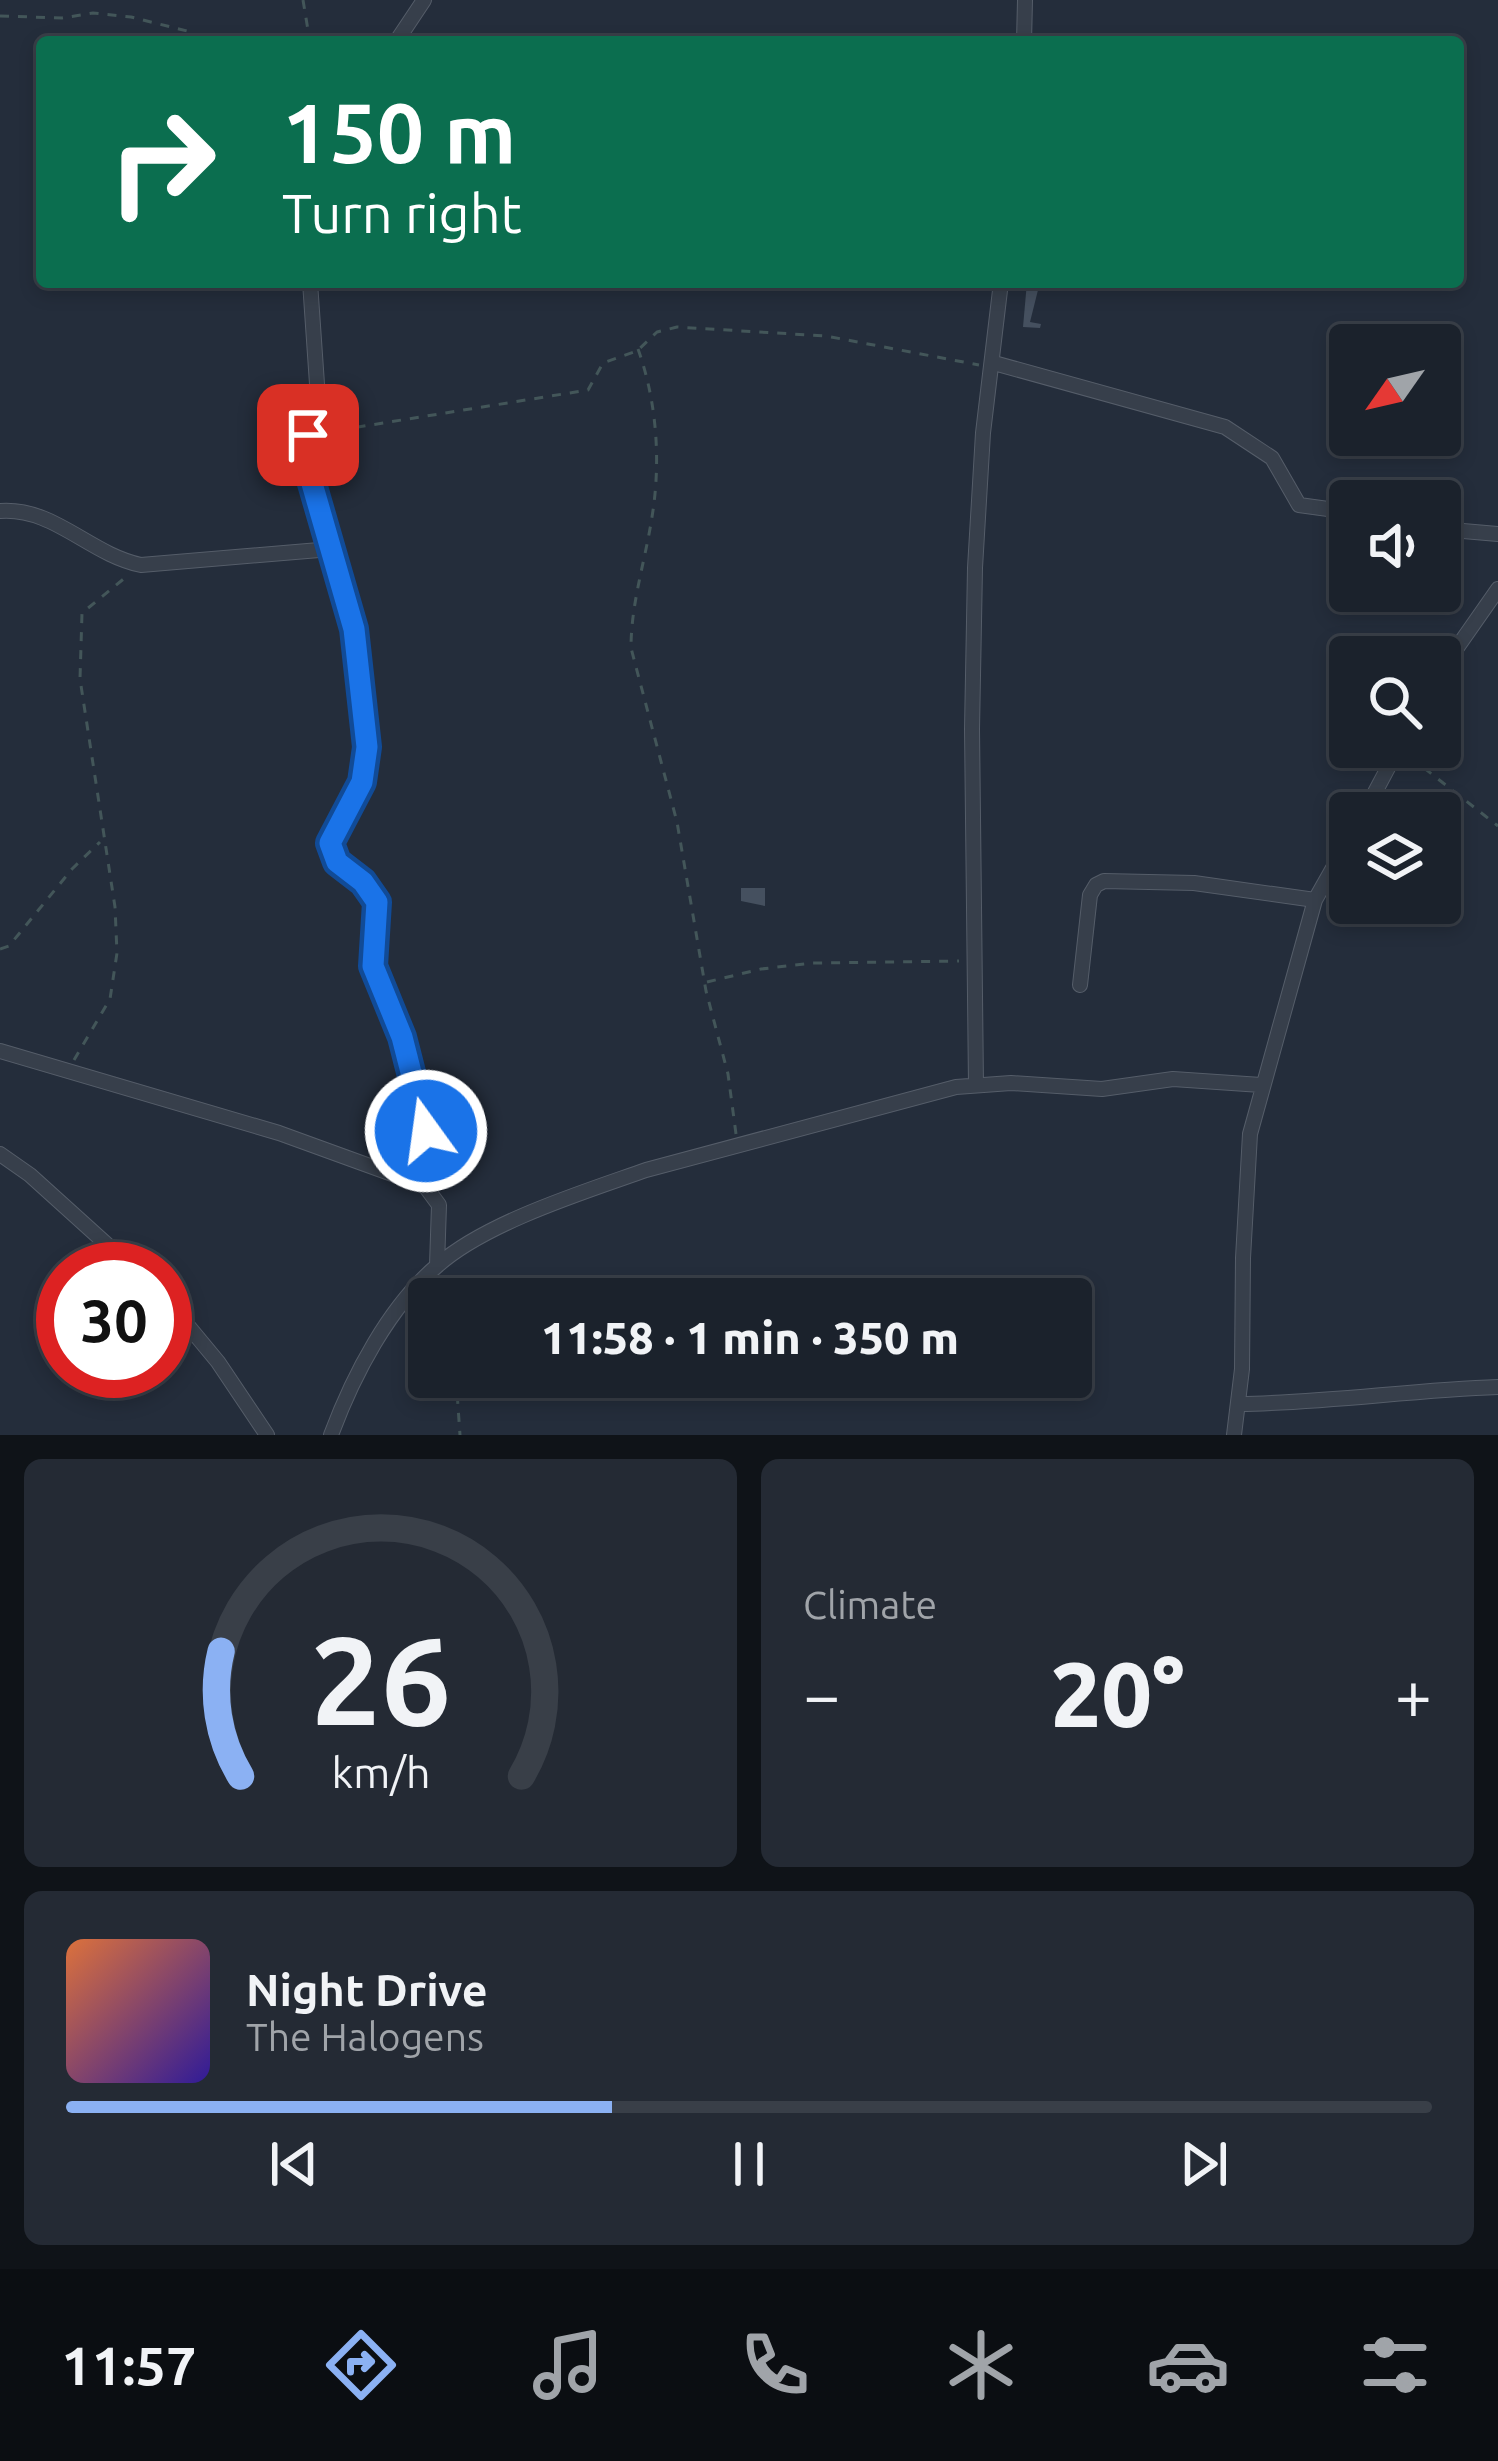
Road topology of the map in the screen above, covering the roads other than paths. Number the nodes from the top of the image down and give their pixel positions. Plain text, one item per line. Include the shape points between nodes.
1 (424, 0) edge
2 (1025, 0) edge
3 (400, 36) edge
4 (1024, 36) edge
5 (310, 288) edge
6 (1000, 288) edge
7 (994, 366) junction
8 (1329, 509) edge
9 (0, 511) edge
10 (1461, 531) edge
11 (1498, 534) edge
12 (331, 549) junction
13 (1498, 589) edge
14 (1461, 642) edge
15 (1329, 876) edge
16 (1315, 901) junction
17 (1080, 985) dead end
18 (0, 1051) edge
19 (976, 1085) junction
20 (1261, 1085) junction
21 (0, 1154) edge
22 (429, 1189) junction
23 (104, 1242) edge
24 (436, 1265) junction
25 (192, 1331) edge
26 (1498, 1387) edge
27 (1239, 1404) junction
28 (267, 1435) edge
29 (332, 1435) edge
30 (1234, 1435) edge

1 - 3 street
2 - 4 street
5 - 12 street via 317,384 311,480
6 - 7 street
7 - 8 street via 1226,427 1272,458 1299,505
7 - 19 street via 975,568
9 - 12 street via 42,516 115,559 141,565
10 - 11 street
12 - 22 street via 354,629 367,747 362,782 330,843 337,862 377,902 373,966 413,1077
13 - 14 street
15 - 16 street
16 - 17 street via 1104,881 1090,895
16 - 20 street
18 - 22 street via 279,1133
19 - 20 street
19 - 24 street via 932,1090 596,1188 472,1241
20 - 27 street via 1250,1134
21 - 23 street
22 - 24 street via 439,1205
24 - 29 street via 375,1346
25 - 28 street
26 - 27 street
27 - 30 street

